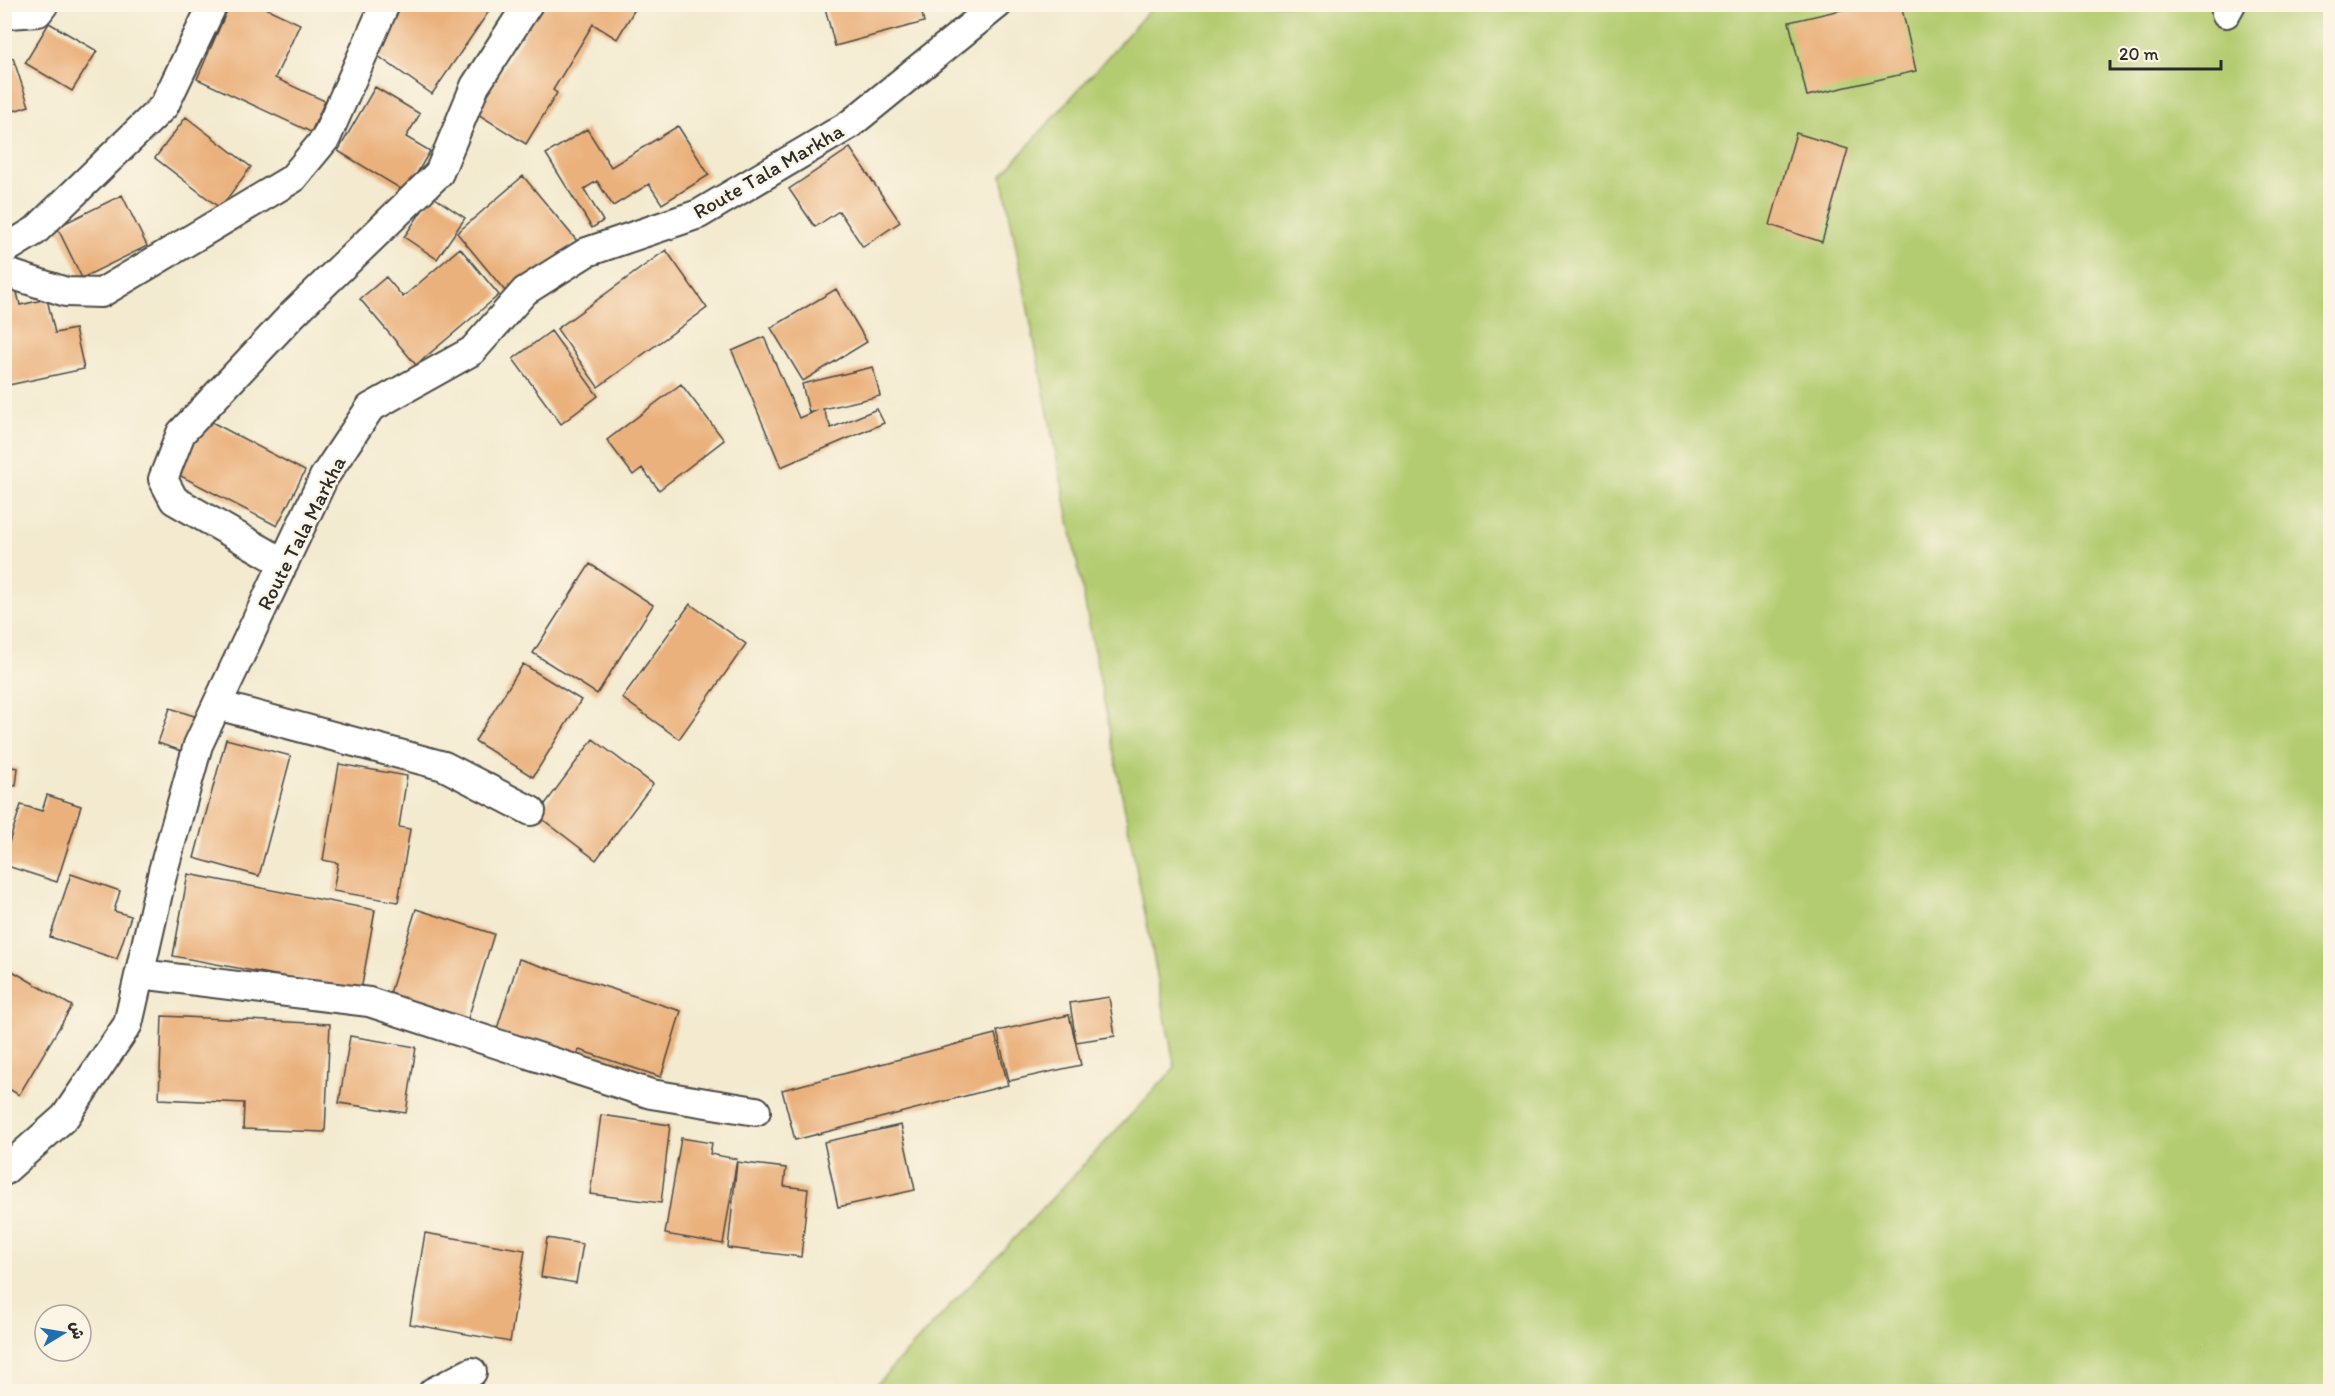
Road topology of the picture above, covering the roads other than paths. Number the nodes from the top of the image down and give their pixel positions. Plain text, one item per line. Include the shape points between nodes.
1 (44, 4) edge
2 (213, 4) edge
3 (385, 4) edge
4 (528, 4) edge
5 (998, 4) edge
6 (4, 12) edge
7 (4, 250) edge
8 (4, 272) edge
9 (284, 563) junction
10 (217, 705) junction
11 (531, 811) dead end
12 (140, 974) junction
13 (756, 1111) dead end
14 (4, 1171) edge
15 (472, 1372) dead end
16 (433, 1392) edge

1 - 6 street via 38,12
2 - 7 street via 164,106 35,231
3 - 8 street via 326,138 292,179 101,293 66,292
4 - 9 street via 475,86 439,173 293,314 181,433 163,479 174,500
5 - 9 street, Route Tala Markha via 849,125 699,214 587,252 525,291 472,351 370,408 324,477
9 - 10 street, Route Tala Markha
10 - 11 street via 444,766
10 - 12 street, Route Tala Markha via 195,757 163,871
12 - 13 street via 369,1002 651,1094
12 - 14 street, Route Tala Markha via 128,1024 65,1117
15 - 16 street

